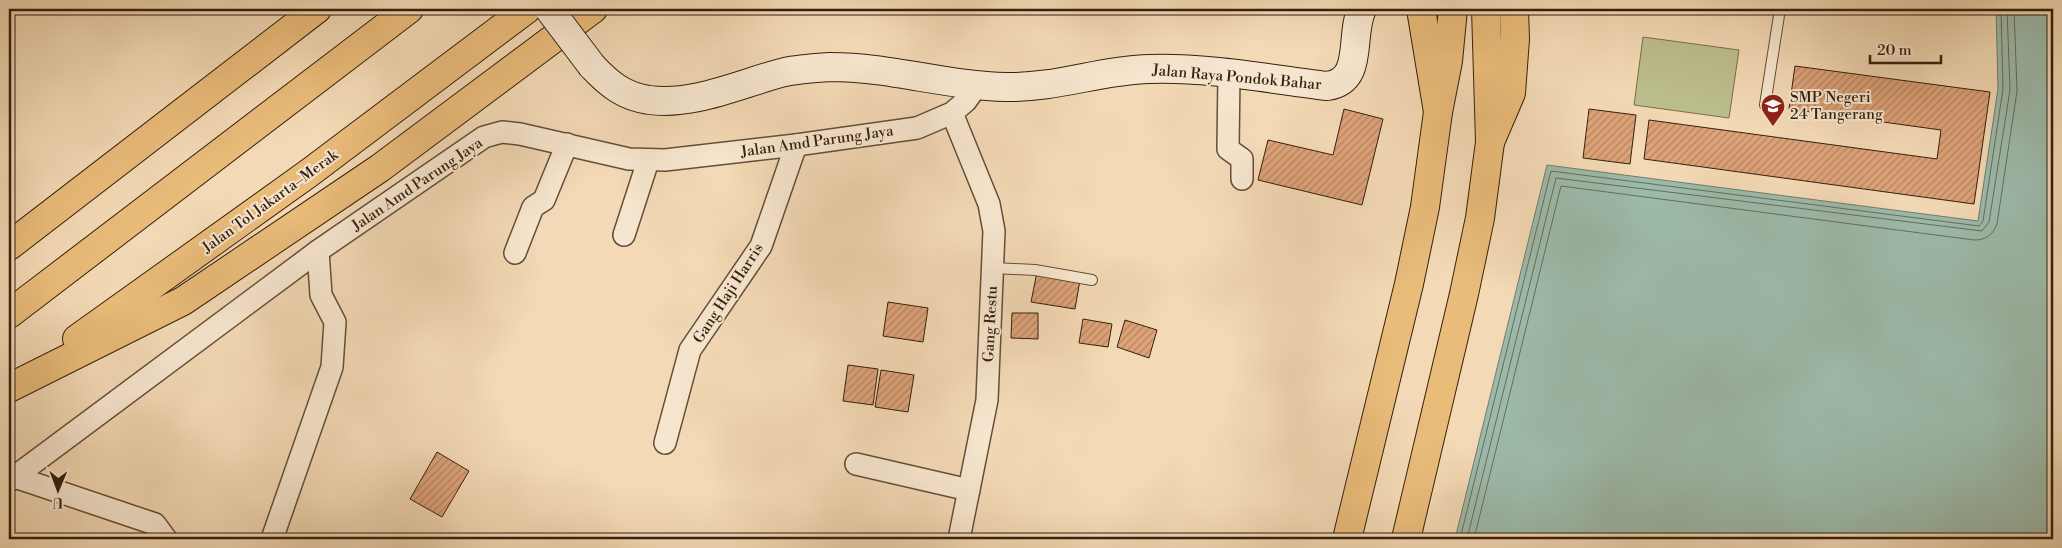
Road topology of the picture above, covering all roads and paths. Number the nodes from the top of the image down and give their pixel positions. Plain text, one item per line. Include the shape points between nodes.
1 (316, 9) edge
2 (409, 9) edge
3 (527, 9) edge
4 (539, 9) edge
5 (549, 9) edge
6 (593, 9) edge
7 (1362, 9) edge
8 (1421, 9) edge
9 (1453, 9) edge
10 (1486, 9) edge
11 (1514, 9) edge
12 (1780, 9) edge
13 (483, 43) junction
14 (1230, 74) junction
15 (976, 87) junction
16 (1765, 105) dead end
17 (1438, 112) junction
18 (952, 113) junction
19 (1490, 142) junction
20 (567, 144) junction
21 (796, 145) junction
22 (648, 161) junction
23 (1242, 179) dead end
24 (624, 236) dead end
25 (9, 246) edge
26 (318, 251) junction
27 (515, 253) dead end
28 (993, 268) junction
29 (1092, 280) dead end
30 (9, 314) edge
31 (9, 388) edge
32 (665, 443) dead end
33 (856, 464) dead end
34 (12, 479) edge
35 (970, 490) junction
36 (166, 539) edge
37 (272, 539) edge
38 (959, 539) edge
39 (1346, 539) edge
40 (1406, 539) edge

1 - 25 main road
2 - 30 main road
3 - 13 main road, Jalan Tol Jakarta–Merak
4 - 13 main road
5 - 15 street, Jalan Raya Pondok Bahar, bridge via 607,82 626,95 650,100 702,96 787,71 829,67 905,73
6 - 31 main road via 380,168 183,301
7 - 14 street, Jalan Raya Pondok Bahar via 1357,20 1352,68 1342,82 1327,86
8 - 17 main road
9 - 17 main road via 1448,61
10 - 19 main road
11 - 19 main road via 1511,93
12 - 16 lane
13 - 31 main road, Jalan Tol Jakarta–Merak via 309,173
14 - 15 street, Jalan Raya Pondok Bahar via 1148,69 1038,87
14 - 23 street via 1228,149 1242,160
15 - 18 street, Jalan Amd Parung Jaya
17 - 39 main road via 1425,207 1409,284
18 - 21 street, Jalan Amd Parung Jaya via 918,128
18 - 28 street, Gang Restu via 993,216
19 - 40 main road via 1480,218 1464,294
20 - 22 street, Jalan Amd Parung Jaya
20 - 26 street, Jalan Amd Parung Jaya via 502,132 484,137
20 - 27 street via 544,200 533,206
21 - 22 street, Jalan Amd Parung Jaya
21 - 32 street, Gang Haji Harris via 761,246 690,350
22 - 24 street
26 - 34 street, Jalan Amd Parung Jaya
26 - 37 street via 321,295 335,322 332,367
28 - 29 lane via 1035,270
28 - 35 street, Gang Restu via 987,400
33 - 35 street
34 - 36 street via 155,524
35 - 38 street, Gang Restu

